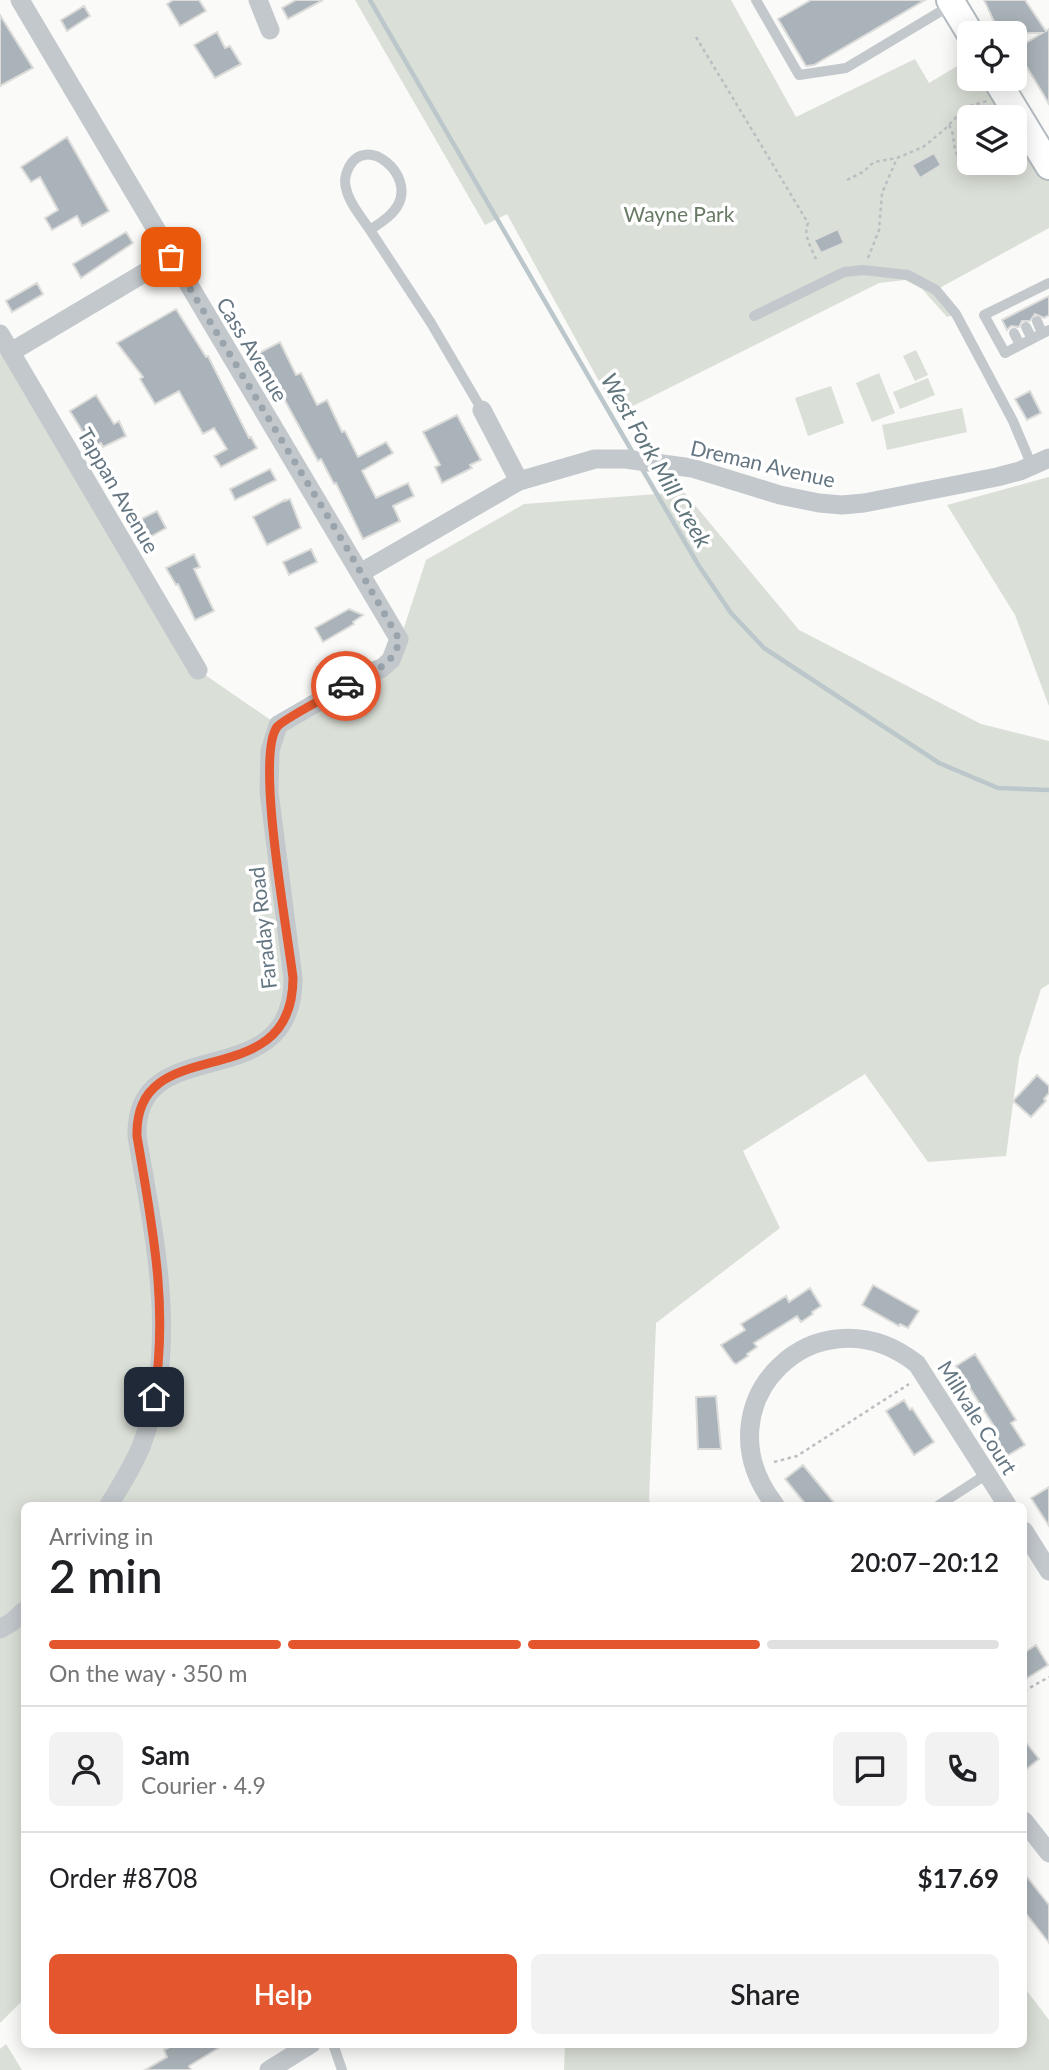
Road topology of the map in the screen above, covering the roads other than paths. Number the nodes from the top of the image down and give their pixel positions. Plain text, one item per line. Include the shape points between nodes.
1 (20, 0) edge
2 (258, 0) edge
3 (756, 0) edge
4 (952, 1) edge
5 (963, 21) edge
6 (270, 30) dead end
7 (994, 91) edge
8 (1049, 166) edge
9 (370, 230) junction
10 (171, 257) junction
11 (1046, 284) edge
12 (1049, 295) edge
13 (1024, 296) junction
14 (1013, 301) junction
15 (1029, 306) dead end
16 (1001, 307) junction
17 (1018, 311) dead end
18 (754, 316) dead end
19 (1006, 317) dead end
20 (1037, 321) dead end
21 (1026, 327) dead end
22 (1046, 331) edge
23 (1014, 333) dead end
24 (0, 334) edge
25 (1032, 339) junction
26 (1020, 345) junction
27 (11, 352) junction
28 (482, 410) joint
29 (1040, 462) edge
30 (519, 481) junction
31 (362, 572) junction
32 (397, 649) joint
33 (198, 670) dead end
34 (988, 1474) junction
35 (111, 1502) edge
36 (773, 1502) edge
37 (944, 1502) edge
38 (1005, 1502) edge
39 (1027, 1536) edge
40 (1049, 1571) edge
41 (21, 1614) edge
42 (0, 1629) edge
43 (1027, 1825) edge
44 (1049, 1853) edge
45 (305, 2048) edge
46 (334, 2048) edge
47 (269, 2070) edge
48 (342, 2070) edge

1 - 10 street, Cass Avenue
2 - 6 street
3 - 4 lane via 799,75 846,68
4 - 5 main road
7 - 8 main road
9 - 9 lane via 345,188 351,163 365,155 385,160 403,189 393,213
9 - 28 lane
10 - 27 street
10 - 31 street, Cass Avenue
11 - 12 lane
11 - 13 lane
13 - 14 lane
13 - 15 lane
14 - 16 lane
14 - 17 lane
16 - 19 lane
16 - 26 lane via 984,315 1005,353
18 - 29 lane via 844,272 908,275 936,290 956,314
20 - 22 lane
21 - 25 lane
22 - 25 lane
23 - 26 lane
24 - 27 street, Tappan Avenue
25 - 26 lane
27 - 33 street, Tappan Avenue
28 - 30 street
29 - 30 street, Dreman Avenue via 997,477 842,505 780,495 692,468 625,459 595,458
30 - 31 street, Dreman Avenue
31 - 32 street, Cass Avenue via 399,639
32 - 35 street, Faraday Road via 382,668 278,725 272,738 269,792 293,978 292,1000 284,1021 275,1034 250,1052 173,1074 149,1092 141,1106 137,1136 158,1258 161,1341 151,1416 137,1455
34 - 36 street, Millvale Court via 917,1364 886,1344 834,1339 800,1351 776,1370 756,1401 749,1437 753,1468
34 - 37 lane
34 - 38 street, Millvale Court
39 - 40 street
41 - 42 street
43 - 44 street
45 - 47 street
46 - 48 lane

